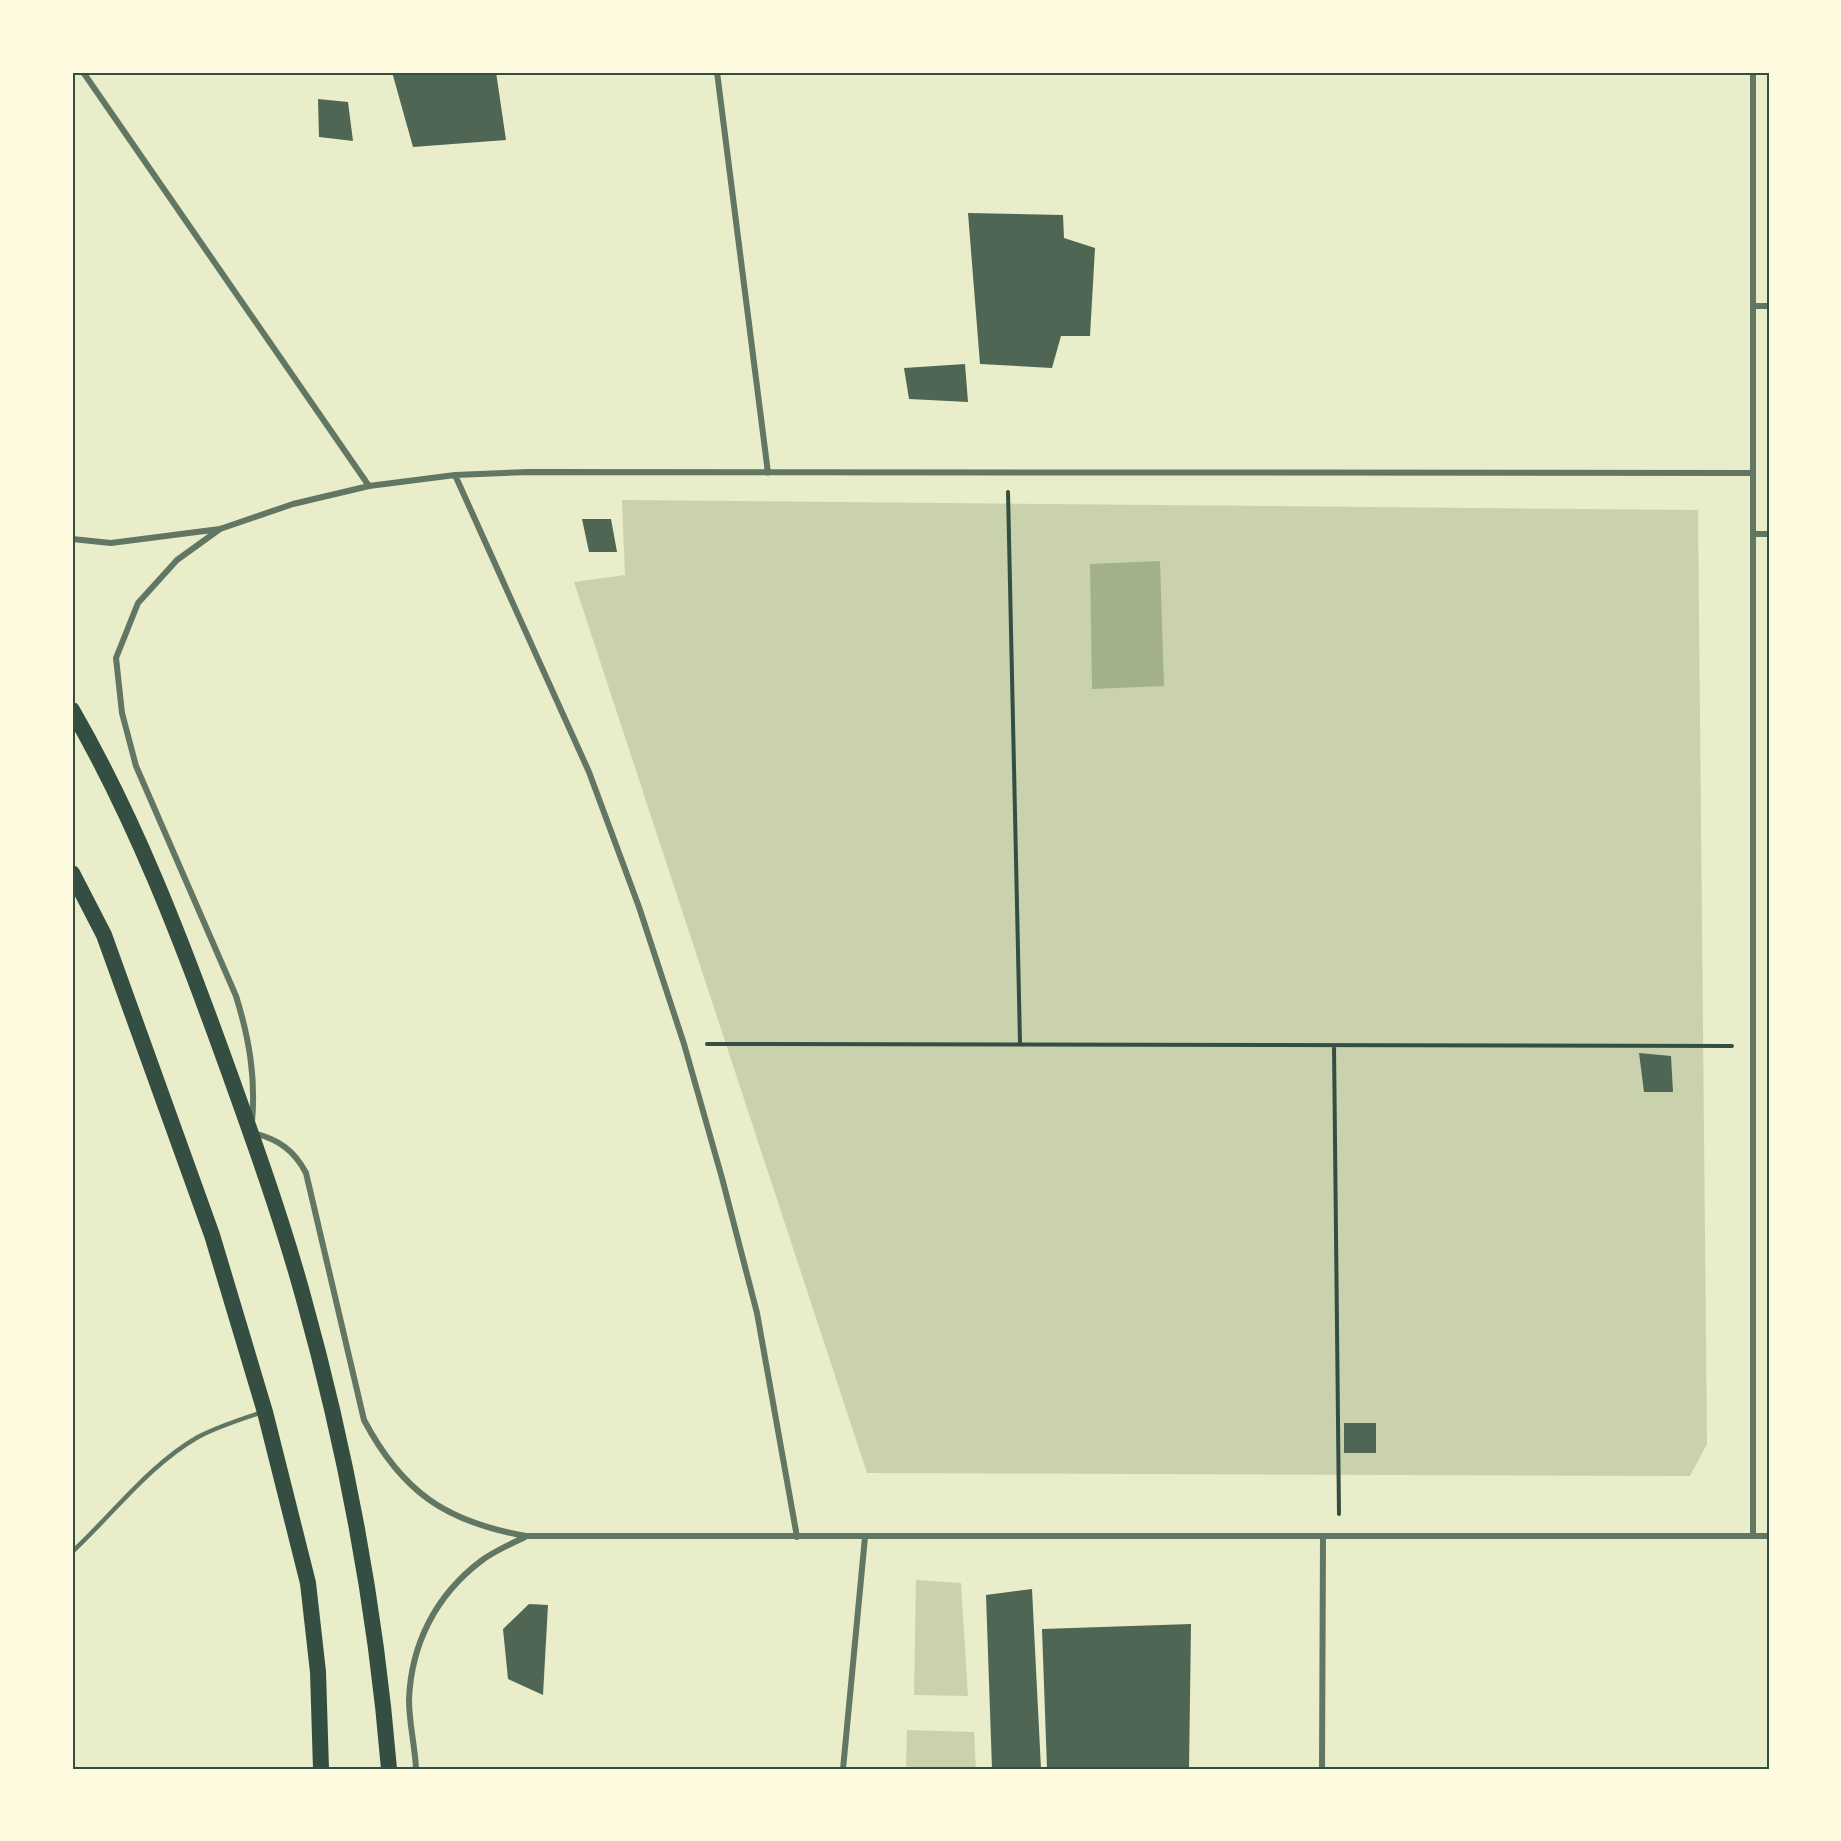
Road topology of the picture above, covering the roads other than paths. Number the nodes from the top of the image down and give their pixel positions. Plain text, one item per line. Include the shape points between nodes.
1 (83, 72) edge
2 (717, 72) edge
3 (1753, 72) edge
4 (1753, 306) junction
5 (1769, 306) edge
6 (768, 473) junction
7 (1753, 473) junction
8 (455, 475) junction
9 (369, 486) junction
10 (220, 529) junction
11 (1753, 534) junction
12 (1769, 534) edge
13 (72, 539) edge
14 (72, 710) edge
15 (72, 873) edge
16 (251, 1132) junction
17 (265, 1412) junction
18 (526, 1536) junction
19 (1323, 1536) junction
20 (1753, 1536) junction
21 (1769, 1536) edge
22 (797, 1537) junction
23 (866, 1537) junction
24 (72, 1552) edge
25 (321, 1769) edge
26 (389, 1769) edge
27 (416, 1769) edge
28 (843, 1769) edge
29 (1322, 1769) edge

1 - 9 street
2 - 6 street
3 - 4 street
4 - 5 street
4 - 7 street
6 - 7 street
6 - 8 street
7 - 11 street
8 - 9 street
8 - 22 street via 589,772 684,1044 757,1313
9 - 10 street via 293,504
10 - 13 street via 111,543
10 - 16 street via 177,560 138,603 116,658 122,713 136,766 236,996 247,1031 253,1067
11 - 12 street
11 - 20 street
14 - 16 highway via 102,762 181,939
15 - 17 highway via 104,935 212,1235
16 - 18 street via 271,1137 287,1147 306,1173 364,1420 380,1450 402,1477 458,1518
16 - 26 highway via 303,1296 339,1447 382,1687
17 - 24 lane via 198,1437 169,1457
17 - 25 highway via 308,1583 318,1672
18 - 22 street
18 - 27 street via 482,1560 456,1584 429,1618 414,1658 409,1701
19 - 20 street
19 - 23 street
19 - 29 street
20 - 21 street
22 - 23 street
23 - 28 street

